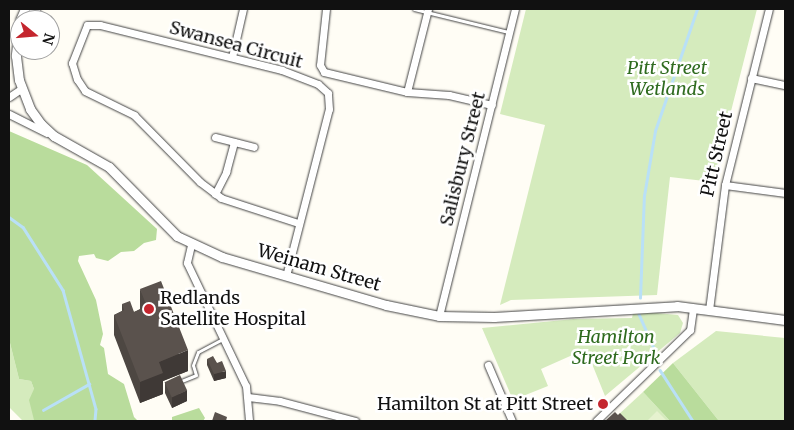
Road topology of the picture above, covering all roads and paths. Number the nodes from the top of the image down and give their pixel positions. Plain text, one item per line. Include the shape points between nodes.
1 (243, 9) edge
2 (326, 9) edge
3 (414, 9) edge
4 (515, 9) edge
5 (769, 9) edge
6 (427, 10) edge
7 (509, 33) junction
8 (232, 57) junction
9 (16, 60) edge
10 (751, 78) junction
11 (785, 85) edge
12 (21, 89) junction
13 (407, 92) junction
14 (9, 97) edge
15 (492, 105) junction
16 (9, 114) edge
17 (54, 136) junction
18 (215, 137) dead end
19 (234, 142) junction
20 (254, 147) dead end
21 (725, 185) junction
22 (785, 193) edge
23 (215, 194) junction
24 (298, 224) junction
25 (191, 245) junction
26 (286, 276) junction
27 (693, 308) junction
28 (709, 310) junction
29 (439, 316) junction
30 (785, 320) edge
31 (223, 338) junction
32 (488, 365) dead end
33 (174, 384) edge
34 (248, 397) junction
35 (249, 421) edge
36 (355, 421) edge
37 (512, 421) edge
38 (596, 421) edge

1 - 8 street
2 - 13 street via 320,65 324,72
3 - 6 lane
4 - 7 street, Salisbury Street
5 - 10 street, Pitt Street
6 - 7 lane
6 - 13 street
7 - 15 street, Salisbury Street
8 - 23 street, Swansea Circuit via 93,24 87,25 80,36 72,63 85,90 134,115
8 - 24 street, Swansea Circuit via 282,70 318,84 328,93 329,109
9 - 12 street, Weinam Street
10 - 11 street
10 - 21 street, Pitt Street
12 - 14 street
12 - 17 street, Weinam Street via 34,116
13 - 15 street via 450,95
15 - 29 street, Salisbury Street
16 - 17 street
17 - 25 street, Weinam Street via 109,167 171,230
18 - 19 street
19 - 20 street
19 - 23 street via 226,172
21 - 22 street
21 - 28 street, Pitt Street
23 - 24 street, Swansea Circuit via 235,204
24 - 26 street, Swansea Circuit
25 - 26 street, Weinam Street
25 - 31 street via 187,263
26 - 29 street, Weinam Street via 386,305
27 - 28 street
27 - 29 street via 652,306 462,319
27 - 38 street via 690,330
28 - 30 street
31 - 33 lane via 195,355 196,375
31 - 34 street
32 - 37 street
34 - 35 street
34 - 36 street via 280,400

